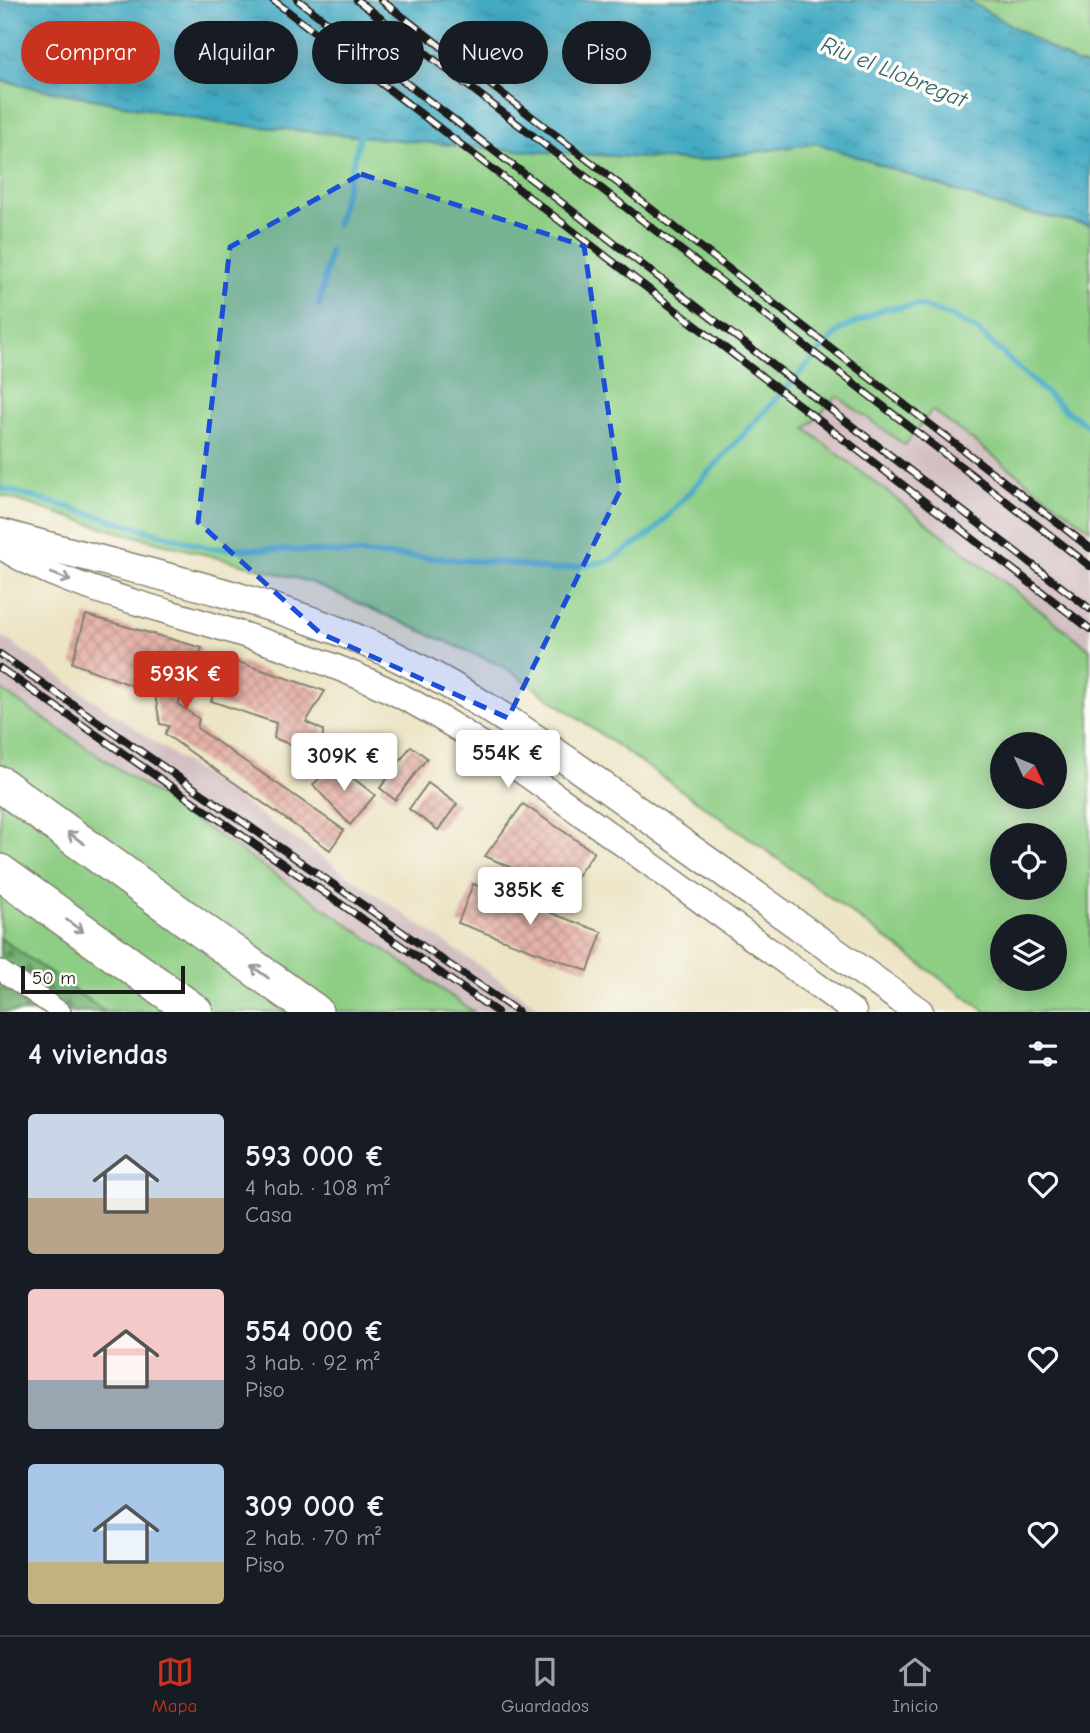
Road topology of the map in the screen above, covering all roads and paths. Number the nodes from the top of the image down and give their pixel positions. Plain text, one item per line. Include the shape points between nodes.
1 (0, 533) edge
2 (0, 546) edge
3 (0, 784) edge
4 (0, 872) edge
5 (0, 970) edge
6 (61, 1012) edge
7 (195, 1012) edge
8 (315, 1012) edge
9 (854, 1012) edge
10 (919, 1012) edge

1 - 10 main road via 195,585 337,631 406,662 467,694 629,804
2 -> 9 street via 80,585 261,639 396,694 522,772
8 -> 3 highway
4 -> 7 highway
5 - 6 street

